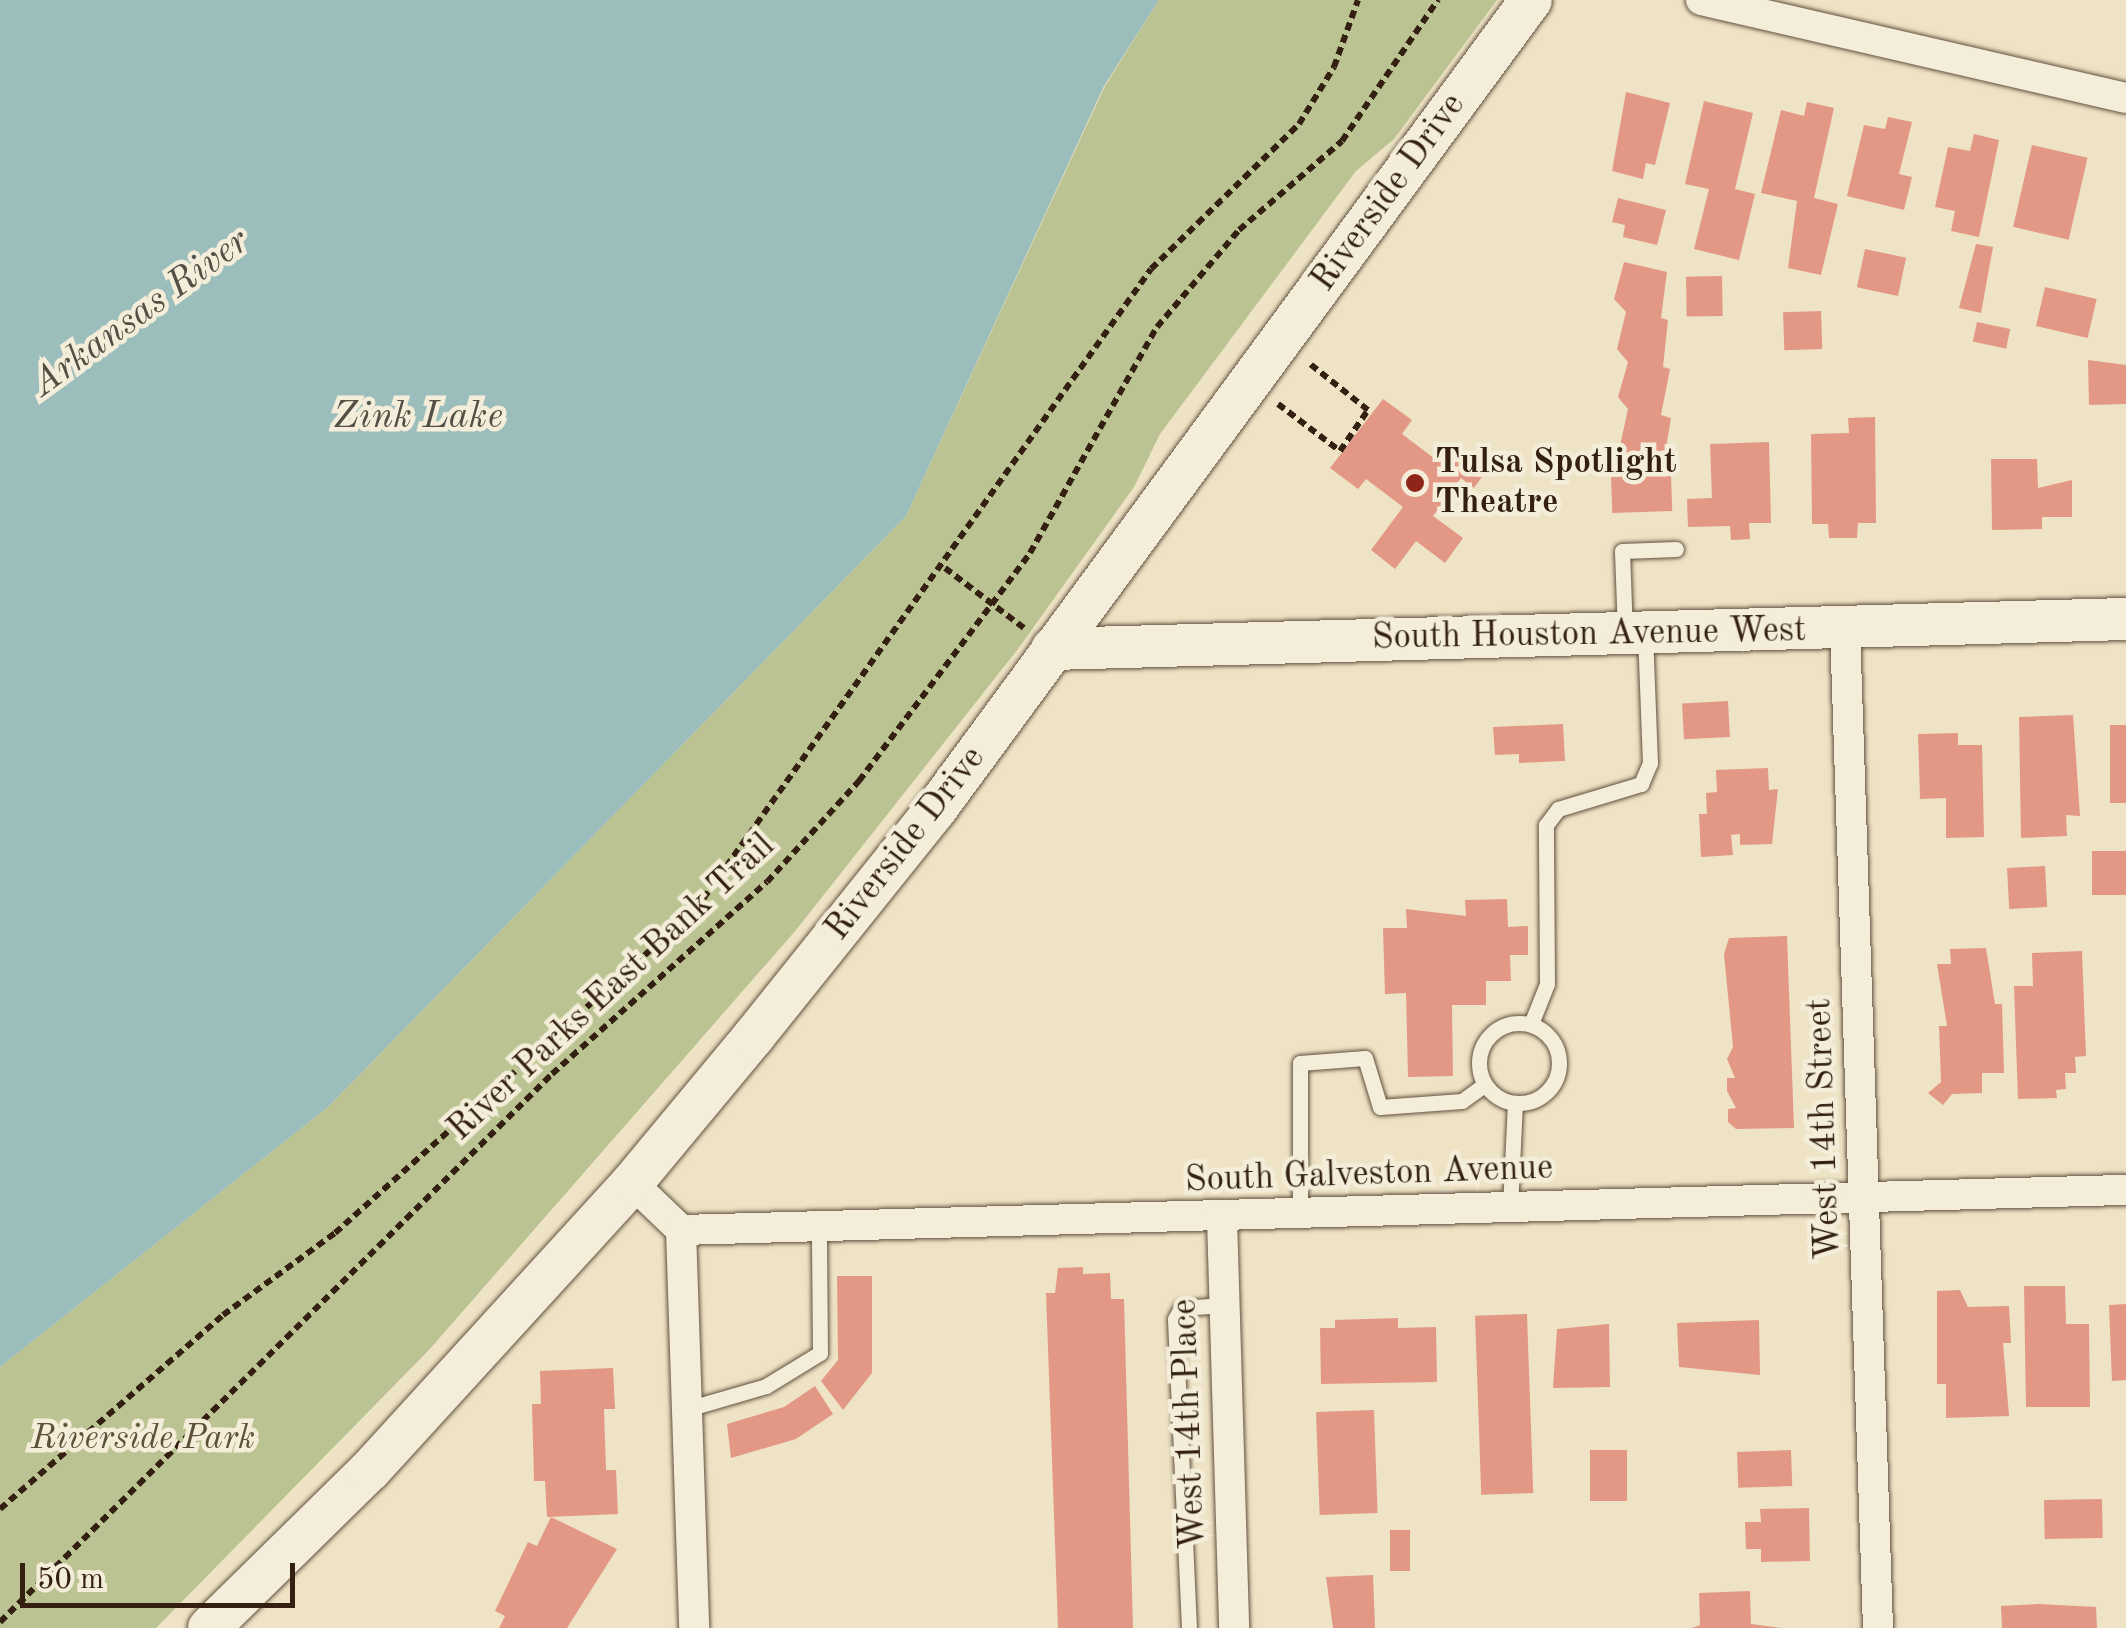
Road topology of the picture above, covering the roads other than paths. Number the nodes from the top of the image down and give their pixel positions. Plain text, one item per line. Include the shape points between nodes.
1 (1531, 0) edge
2 (1701, 0) edge
3 (2126, 98) edge
4 (1676, 549) dead end
5 (2126, 618) edge
6 (1845, 628) junction
7 (1635, 634) junction
8 (1052, 649) junction
9 (1531, 1024) junction
10 (1484, 1085) junction
11 (1515, 1103) junction
12 (632, 1183) junction
13 (2126, 1190) edge
14 (1864, 1197) junction
15 (1510, 1209) junction
16 (1300, 1215) junction
17 (1222, 1218) junction
18 (819, 1227) junction
19 (680, 1230) junction
20 (1224, 1305) junction
21 (687, 1409) junction
22 (209, 1628) edge
23 (694, 1628) edge
24 (1189, 1628) edge
25 (1234, 1628) edge
26 (1878, 1628) edge

1 - 8 street, Riverside Drive
2 - 3 street
4 - 7 lane via 1622,551
5 - 6 street, South Houston Avenue West
6 - 7 street, South Houston Avenue West
6 - 14 street, West 14th Street
7 - 8 street, South Houston Avenue West
7 - 9 lane via 1650,763 1640,784 1558,810 1546,825 1547,984
8 - 12 street, Riverside Drive via 914,837
9 - 10 lane via 1504,1024 1483,1043
9 - 11 lane via 1553,1042 1558,1069 1545,1094
10 - 11 lane
10 - 16 lane via 1462,1100 1380,1107 1364,1058 1300,1063
11 - 15 lane
12 - 19 street
12 - 22 street, Riverside Drive via 370,1470
13 - 14 street, South Galveston Avenue
14 - 15 street, South Galveston Avenue
14 - 26 street, West 14th Street
15 - 16 street, South Galveston Avenue
16 - 17 street, South Galveston Avenue
17 - 18 street, South Galveston Avenue
17 - 20 street, West 14th Place
18 - 19 street, South Galveston Avenue
18 - 21 lane via 820,1352 766,1386
19 - 21 street
20 - 24 lane via 1182,1308 1175,1319
20 - 25 street, West 14th Place
21 - 23 street

